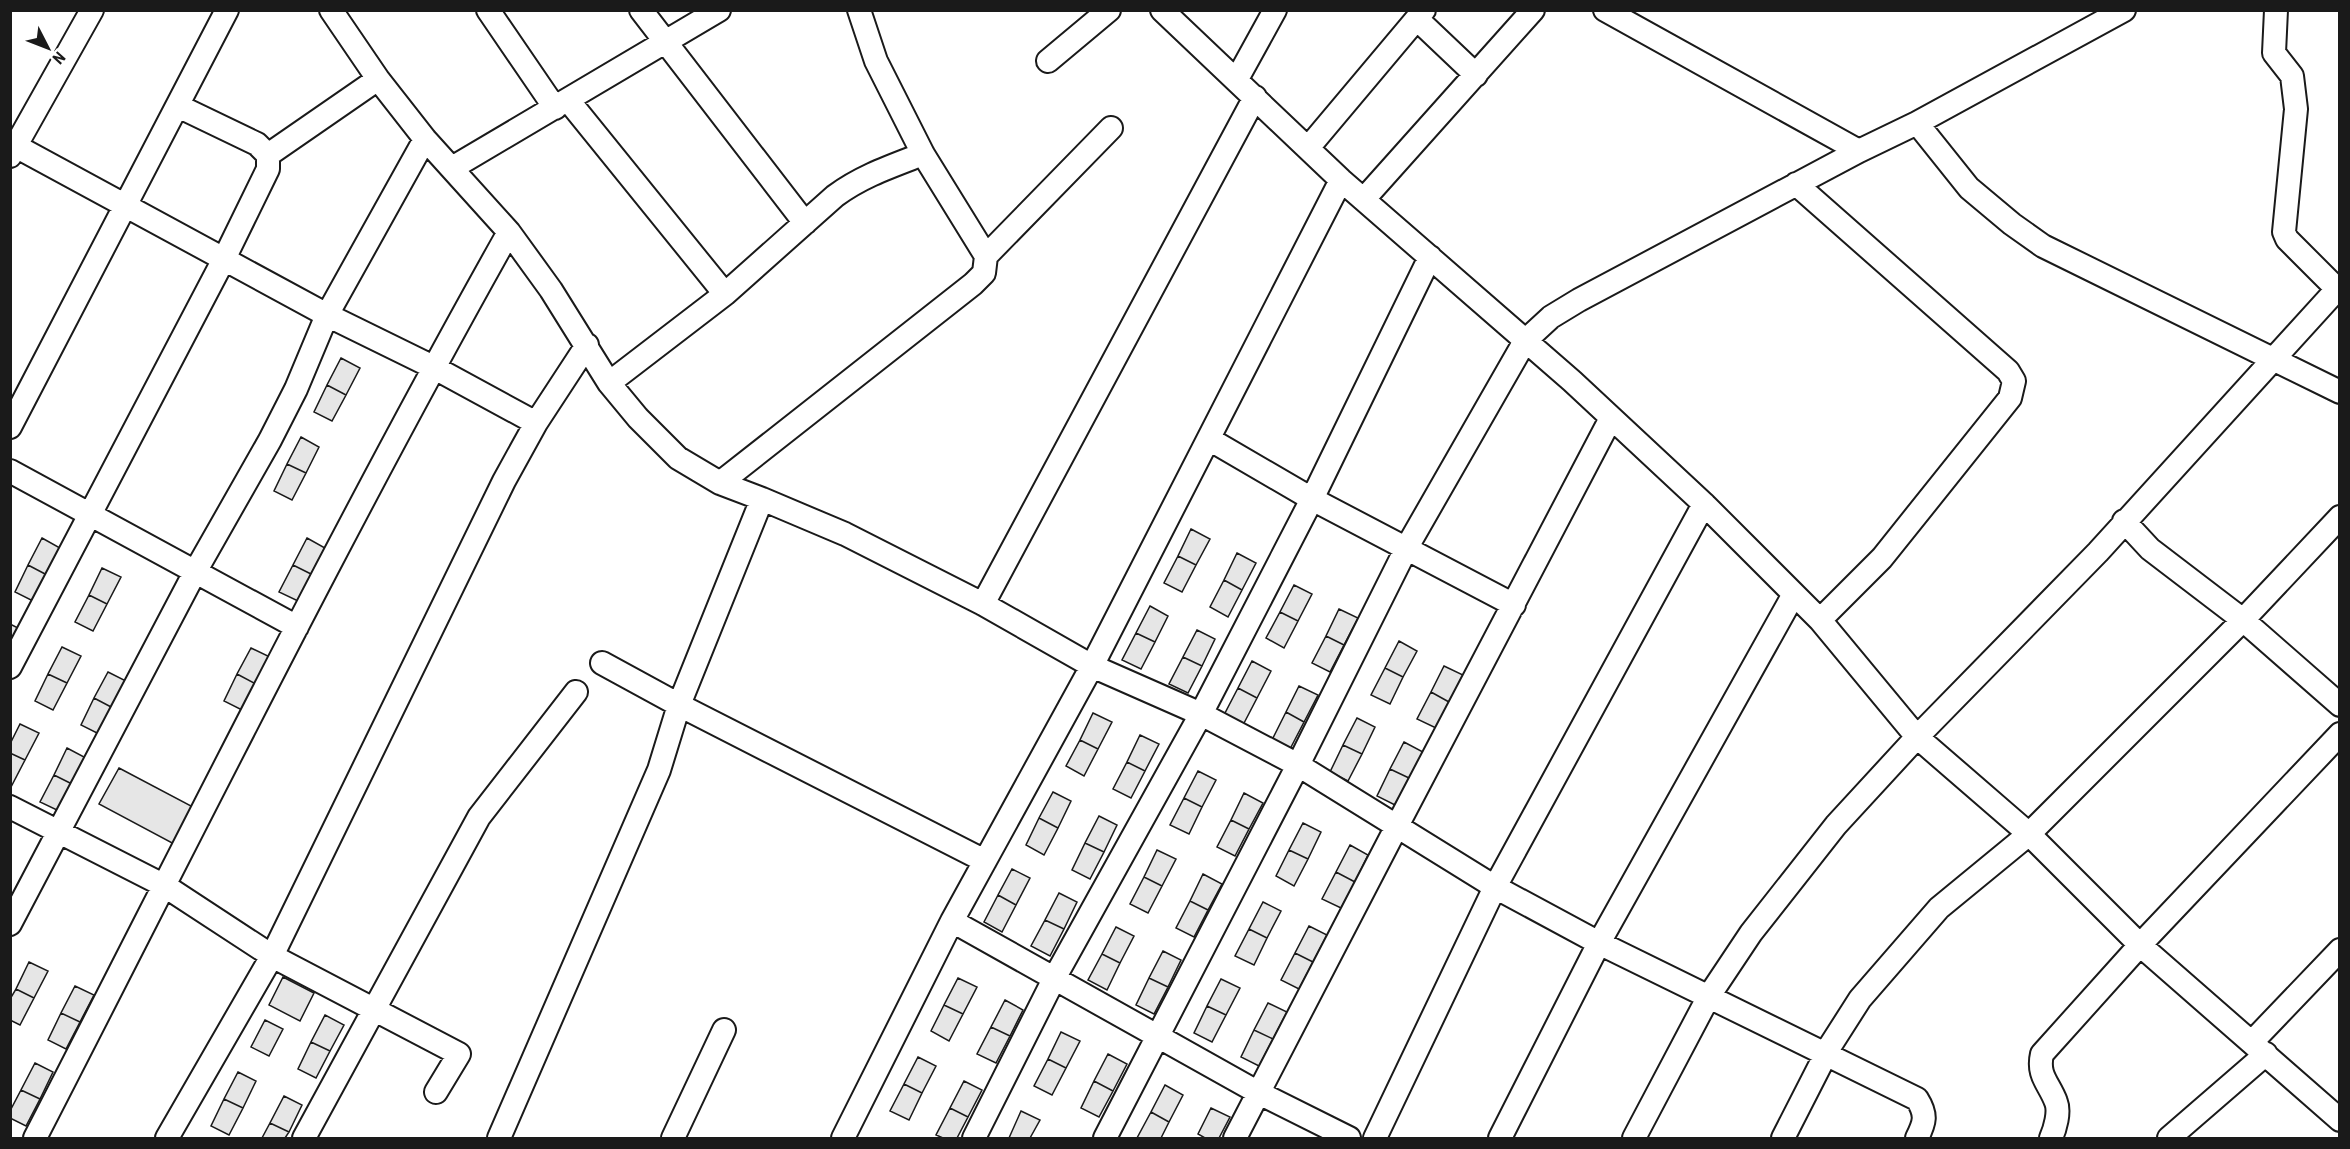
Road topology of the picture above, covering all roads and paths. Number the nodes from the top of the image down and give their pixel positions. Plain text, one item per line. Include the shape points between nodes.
1 (92, 10) edge
2 (227, 10) edge
3 (331, 10) edge
4 (488, 10) edge
5 (641, 10) edge
6 (719, 10) edge
7 (860, 10) edge
8 (1109, 10) edge
9 (1162, 10) edge
10 (1275, 10) edge
11 (1533, 10) edge
12 (1605, 10) edge
13 (2124, 10) edge
14 (2277, 10) edge
15 (1421, 15) edge
16 (666, 42) junction
17 (1048, 61) dead end
18 (1476, 75) junction
19 (378, 79) junction
20 (1237, 79) junction
21 (1255, 97) junction
22 (562, 104) junction
23 (178, 106) junction
24 (1917, 123) junction
25 (1111, 128) dead end
26 (425, 139) junction
27 (1308, 147) junction
28 (12, 148) edge
29 (1859, 151) junction
30 (923, 154) junction
31 (268, 155) junction
32 (452, 168) junction
33 (1341, 180) junction
34 (1796, 184) junction
35 (1364, 199) junction
36 (126, 204) junction
37 (804, 223) junction
38 (509, 232) junction
39 (986, 256) junction
40 (1430, 257) junction
41 (224, 259) junction
42 (2338, 287) edge
43 (725, 294) junction
44 (327, 315) junction
45 (1525, 341) junction
46 (587, 345) junction
47 (2272, 359) junction
48 (433, 367) junction
49 (609, 383) junction
50 (2340, 393) edge
51 (1611, 418) junction
52 (536, 423) junction
53 (10, 427) edge
54 (1209, 439) junction
55 (10, 471) edge
56 (720, 483) junction
57 (1312, 499) junction
58 (762, 500) junction
59 (1704, 504) junction
60 (90, 513) junction
61 (2340, 517) edge
62 (2124, 521) junction
63 (1407, 547) junction
64 (195, 572) junction
65 (1794, 594) junction
66 (983, 604) junction
67 (1514, 605) junction
68 (1820, 620) junction
69 (2243, 620) junction
70 (297, 627) junction
71 (603, 663) dead end
72 (1092, 666) junction
73 (10, 667) edge
74 (576, 692) dead end
75 (679, 705) junction
76 (2340, 705) edge
77 (1201, 714) junction
78 (2340, 734) edge
79 (1917, 737) junction
80 (1298, 765) junction
81 (10, 807) edge
82 (1397, 826) junction
83 (59, 832) junction
84 (2028, 834) junction
85 (985, 861) junction
86 (165, 886) junction
87 (1495, 887) junction
88 (952, 921) junction
89 (10, 924) edge
90 (1599, 943) junction
91 (2140, 945) junction
92 (2340, 950) edge
93 (272, 956) junction
94 (1054, 977) junction
95 (1709, 996) junction
96 (374, 1011) junction
97 (724, 1030) dead end
98 (1159, 1036) junction
99 (2259, 1048) junction
100 (1826, 1054) junction
101 (436, 1092) dead end
102 (1259, 1093) junction
103 (2340, 1120) edge
104 (34, 1138) edge
105 (167, 1138) edge
106 (304, 1138) edge
107 (499, 1138) edge
108 (673, 1138) edge
109 (843, 1138) edge
110 (974, 1138) edge
111 (1105, 1138) edge
112 (1235, 1138) edge
113 (1349, 1138) edge
114 (1375, 1138) edge
115 (1500, 1138) edge
116 (1634, 1138) edge
117 (1783, 1138) edge
118 (1917, 1138) edge
119 (2051, 1138) edge
120 (2169, 1138) edge

1 - 28 street
2 - 23 street
3 - 19 street
4 - 22 street
5 - 16 street
6 - 16 street
7 - 30 street via 876,61
8 - 17 street
9 - 20 street
10 - 20 street
11 - 18 street
12 - 29 street
13 - 24 street
14 - 42 street via 2274,53 2292,76 2296,109 2284,232
15 - 18 street
15 - 27 street
16 - 22 street
16 - 37 street
18 - 35 street
19 - 26 street
19 - 31 street
20 - 21 street
21 - 27 street
21 - 66 street
22 - 32 street
22 - 43 street
23 - 31 street via 257,144
23 - 36 street
24 - 29 street
24 - 47 street via 1969,188 2043,246
25 - 39 street
26 - 32 street
26 - 44 street
27 - 33 street
28 - 36 street
29 - 34 street
30 - 37 street via 854,182
30 - 39 street
31 - 41 street via 268,169
32 - 38 street
33 - 35 street
33 - 54 street
34 - 45 street via 1579,300 1551,317
34 - 68 street via 2008,371 2014,381 2010,398 1908,526
35 - 40 street
36 - 41 street
36 - 53 street
37 - 43 street
38 - 46 street
38 - 48 street
39 - 56 street via 984,273 973,284
40 - 45 street
40 - 57 street
41 - 44 street
41 - 60 street
42 - 47 street
43 - 49 street
44 - 48 street
44 - 64 street via 270,440
45 - 51 street
45 - 63 street
46 - 49 street
46 - 52 street
47 - 50 street
47 - 62 street
48 - 52 street
48 - 70 street
49 - 56 street via 678,458
51 - 59 street
51 - 67 street
52 - 93 street
54 - 57 street
54 - 72 street
55 - 60 street
56 - 58 street
57 - 63 street
57 - 77 street
58 - 66 street via 845,534
58 - 75 street
59 - 65 street
59 - 87 street
60 - 64 street
60 - 73 street
61 - 69 street
62 - 69 street via 2150,549
62 - 79 street
63 - 67 street
63 - 80 street
64 - 70 street
64 - 83 street
65 - 68 street
65 - 90 street
66 - 72 street
67 - 82 street
68 - 79 street
69 - 76 street
69 - 84 street
70 - 86 street
71 - 75 street
72 - 77 street
72 - 85 street
74 - 96 street via 479,817
75 - 85 street
75 - 107 street via 659,770
77 - 80 street
77 - 94 street
78 - 91 street
79 - 84 street
79 - 95 street via 1836,825 1750,933
80 - 82 street
80 - 98 street
81 - 83 street
82 - 87 street
82 - 102 street
83 - 86 street
83 - 89 street
84 - 91 street
84 - 100 street via 1939,908 1860,999
85 - 88 street
86 - 93 street
86 - 104 street
87 - 90 street
87 - 114 street
88 - 94 street
88 - 109 street
90 - 95 street
90 - 115 street
91 - 99 street
91 - 119 street via 2042,1054 2042,1076 2057,1104
92 - 99 street
93 - 96 street
93 - 105 street
94 - 98 street
94 - 110 street
95 - 100 street
95 - 116 street
96 - 101 street via 459,1054
96 - 106 street
97 - 108 street
98 - 102 street
98 - 111 street
99 - 103 street
99 - 120 street
100 - 117 street
100 - 118 street via 1917,1099 1925,1111 1925,1123
102 - 112 street
102 - 113 street

